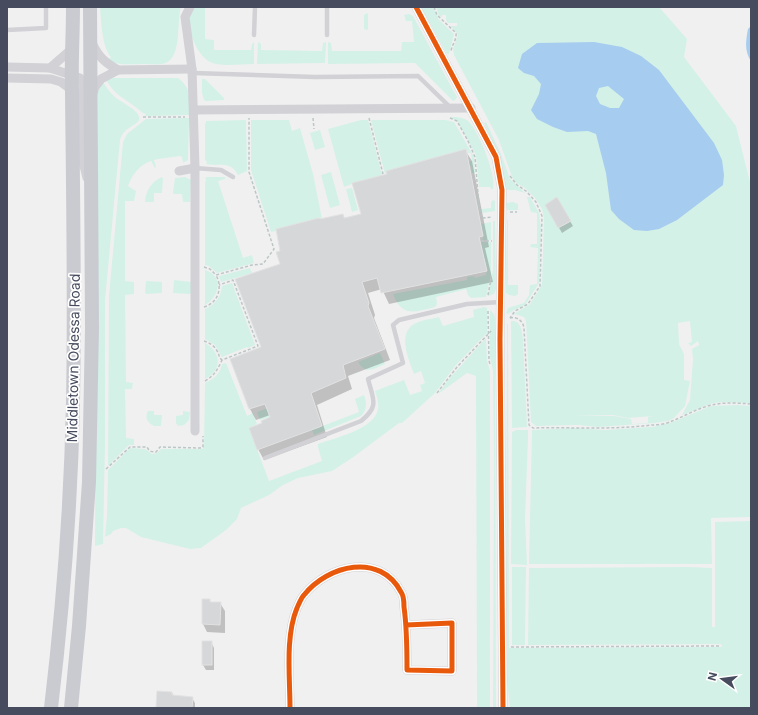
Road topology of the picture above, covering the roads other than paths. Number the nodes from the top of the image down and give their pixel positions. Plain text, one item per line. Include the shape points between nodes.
1 (46, 7) edge
2 (73, 7) edge
3 (90, 7) edge
4 (190, 7) edge
5 (255, 7) edge
6 (327, 7) edge
7 (416, 7) edge
8 (7, 30) edge
9 (254, 35) dead end
10 (327, 35) dead end
11 (90, 39) junction
12 (73, 48) junction
13 (7, 67) edge
14 (50, 68) junction
15 (118, 70) junction
16 (193, 71) junction
17 (72, 75) junction
18 (7, 78) edge
19 (72, 90) junction
20 (91, 100) junction
21 (452, 108) junction
22 (471, 108) junction
23 (194, 114) junction
24 (195, 168) junction
25 (179, 171) dead end
26 (233, 177) dead end
27 (91, 193) junction
28 (501, 302) junction
29 (195, 431) dead end
30 (265, 458) dead end
31 (406, 625) junction
32 (51, 708) edge
33 (71, 708) edge
34 (290, 708) edge
35 (503, 708) edge

1 - 8 lane via 46,28
2 - 12 main road, Middletown Odessa Road
3 - 11 main road, Middletown Odessa Road
4 - 16 street via 185,17
5 - 9 lane
6 - 10 lane
7 - 22 street
11 - 15 street via 106,63
11 - 20 main road, Middletown Odessa Road
12 - 14 street
12 - 17 main road, Middletown Odessa Road
13 - 14 street
14 - 17 street
15 - 16 street
15 - 20 street via 101,79 94,87
16 - 21 lane via 315,77 418,76
16 - 23 street
17 - 19 main road, Middletown Odessa Road
17 - 27 street via 80,78 83,83 83,162
18 - 19 street via 51,79
19 - 32 main road, Middletown Odessa Road via 73,405 60,634
20 - 27 main road, Middletown Odessa Road
21 - 22 street
21 - 23 street
22 - 28 street via 496,157 502,190
23 - 24 street
24 - 25 street
24 - 26 lane via 220,170
24 - 29 street
27 - 33 main road, Middletown Odessa Road via 89,482
28 - 30 lane via 467,304 399,320 393,325 403,363 368,379 374,404 370,413 361,421
28 - 35 street
31 - 31 street via 407,670 452,671 452,623
31 - 34 street via 403,594 395,581 382,572 369,567 353,567 335,571 318,581 304,595 296,610 290,642

